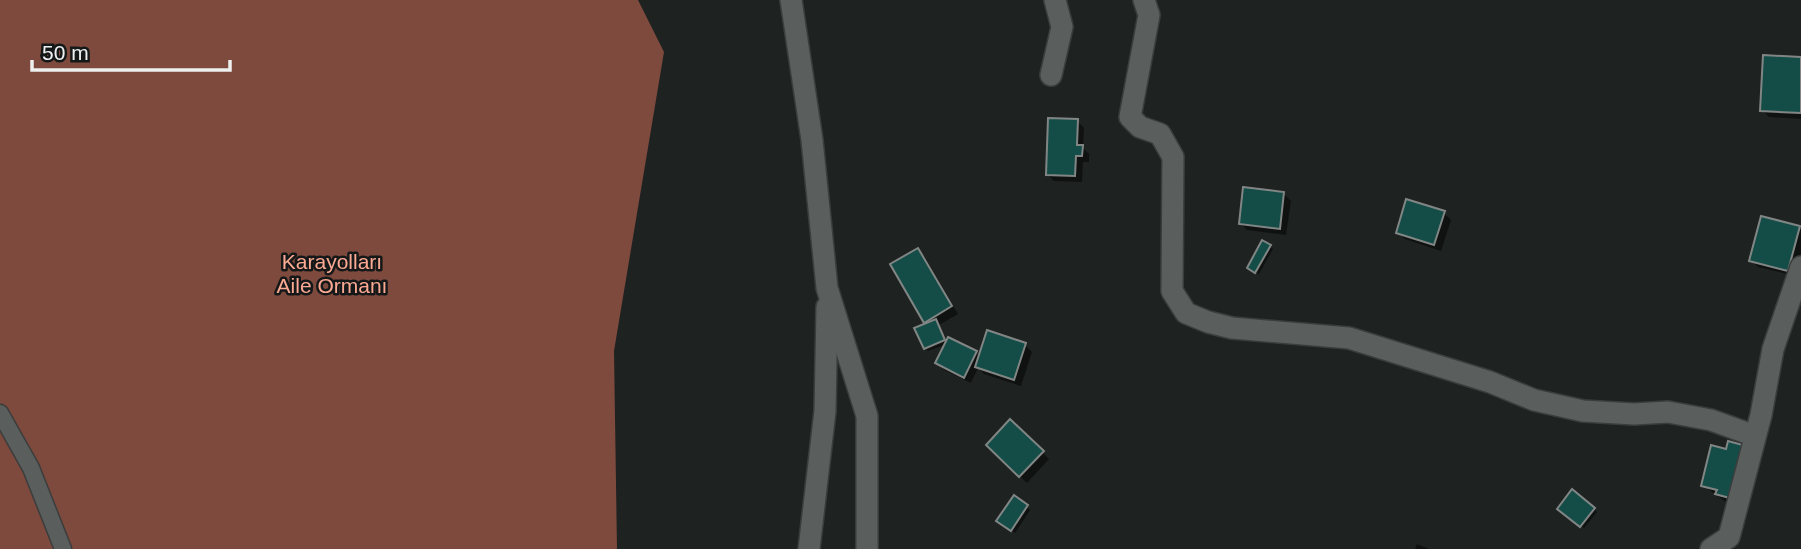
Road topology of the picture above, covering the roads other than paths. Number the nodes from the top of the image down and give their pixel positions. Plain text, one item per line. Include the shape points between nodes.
1 (791, 0) edge
2 (1055, 0) edge
3 (1144, 0) edge
4 (1051, 75) dead end
5 (1801, 267) edge
6 (827, 288) junction
7 (0, 413) edge
8 (1755, 436) junction
9 (1733, 543) edge
10 (62, 549) edge
11 (810, 549) edge
12 (867, 549) edge
13 (1711, 549) edge

1 - 6 street
2 - 4 street via 1062,27
3 - 8 street via 1149,15 1130,117 1140,127 1160,134 1173,158 1172,290 1186,313 1232,328 1349,338 1534,400 1583,411 1668,412 1711,420
5 - 8 street via 1773,349
6 - 11 street via 825,411
6 - 12 street via 867,415
7 - 10 lane via 31,468
8 - 9 street
9 - 13 street

